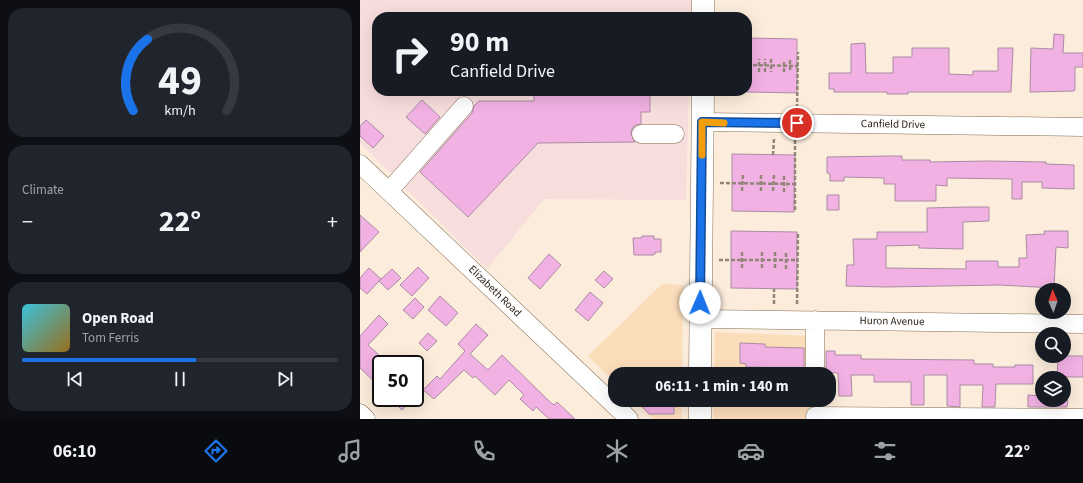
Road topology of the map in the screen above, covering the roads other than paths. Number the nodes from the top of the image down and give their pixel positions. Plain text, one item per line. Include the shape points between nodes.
1 (703, 0) edge
2 (703, 12) edge
3 (702, 96) edge
4 (464, 106) dead end
5 (702, 122) junction
6 (1083, 127) edge
7 (641, 134) dead end
8 (674, 134) dead end
9 (360, 164) edge
10 (389, 191) junction
11 (700, 319) junction
12 (815, 320) junction
13 (1083, 324) edge
14 (700, 367) edge
15 (815, 367) edge
16 (700, 407) edge
17 (815, 412) edge
18 (360, 413) edge
19 (1083, 418) edge
20 (366, 419) edge
21 (629, 419) edge
22 (700, 419) edge

1 - 2 main road
3 - 5 main road
4 - 10 street
5 - 6 street, Canfield Drive
5 - 11 main road
7 - 8 street
9 - 10 street, Elizabeth Road
10 - 21 street, Elizabeth Road
11 - 12 street, Huron Avenue
11 - 14 main road
12 - 13 street, Huron Avenue
12 - 15 street
16 - 22 main road
17 - 19 street
18 - 20 street

